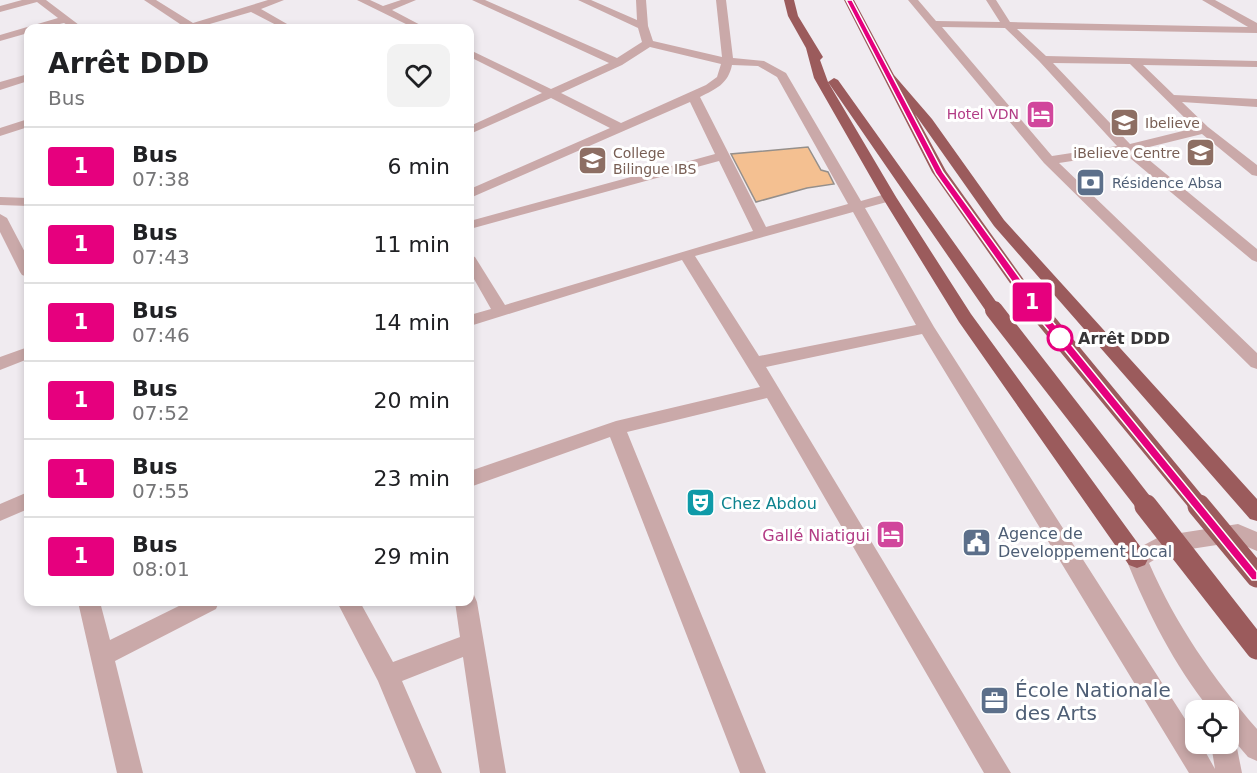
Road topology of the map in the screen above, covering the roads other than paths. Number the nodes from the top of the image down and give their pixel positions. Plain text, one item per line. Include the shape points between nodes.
1 (34, 0) edge
2 (40, 0) edge
3 (149, 0) edge
4 (277, 0) edge
5 (362, 0) edge
6 (411, 0) edge
7 (477, 0) edge
8 (583, 0) edge
9 (641, 0) edge
10 (721, 0) edge
11 (789, 0) edge
12 (849, 0) edge
13 (913, 0) edge
14 (991, 0) edge
15 (1206, 0) edge
16 (597, 3) edge
17 (252, 8) junction
18 (0, 9) edge
19 (382, 10) junction
20 (66, 19) junction
21 (48, 24) edge
22 (73, 24) edge
23 (184, 24) edge
24 (202, 24) edge
25 (282, 24) edge
26 (412, 24) edge
27 (933, 24) junction
28 (1007, 25) junction
29 (643, 26) junction
30 (1257, 28) edge
31 (24, 31) edge
32 (0, 38) edge
33 (648, 43) junction
34 (811, 49) junction
35 (474, 55) edge
36 (1042, 59) junction
37 (1133, 61) junction
38 (726, 62) junction
39 (618, 63) junction
40 (1257, 64) edge
41 (24, 78) edge
42 (891, 78) junction
43 (0, 86) edge
44 (552, 94) junction
45 (693, 96) junction
46 (1171, 98) junction
47 (1256, 104) edge
48 (24, 124) edge
49 (619, 127) junction
50 (474, 128) edge
51 (1204, 130) junction
52 (0, 132) edge
53 (24, 134) edge
54 (1126, 149) junction
55 (721, 156) junction
56 (1049, 160) junction
57 (1257, 172) edge
58 (474, 192) edge
59 (889, 197) junction
60 (0, 201) edge
61 (24, 202) edge
62 (855, 207) junction
63 (0, 218) edge
64 (474, 224) edge
65 (762, 234) junction
66 (686, 254) junction
67 (1255, 254) edge
68 (24, 264) edge
69 (474, 267) edge
70 (501, 311) junction
71 (474, 320) edge
72 (926, 328) junction
73 (24, 355) edge
74 (754, 363) junction
75 (1257, 363) edge
76 (0, 364) edge
77 (771, 391) junction
78 (616, 428) junction
79 (474, 478) edge
80 (24, 502) edge
81 (0, 513) edge
82 (1257, 513) edge
83 (1251, 535) edge
84 (1137, 559) junction
85 (1257, 576) edge
86 (91, 606) edge
87 (200, 606) edge
88 (350, 606) edge
89 (467, 606) edge
90 (472, 644) junction
91 (1257, 648) edge
92 (102, 656) junction
93 (387, 675) junction
94 (1216, 700) edge
95 (1239, 728) edge
96 (1257, 748) edge
97 (1226, 754) edge
98 (130, 773) edge
99 (429, 773) edge
100 (493, 773) edge
101 (753, 773) edge
102 (999, 773) edge
103 (1204, 773) edge
104 (1229, 773) edge

1 - 18 street
2 - 20 street
3 - 23 street
4 - 17 street
5 - 19 street
6 - 19 street
7 - 39 street
8 - 16 street
9 - 29 street
10 - 38 street via 727,37
11 - 34 highway
12 - 42 highway
13 - 27 street
14 - 28 street
15 - 30 street
16 - 29 street
17 - 24 street
17 - 25 street
19 - 26 street
20 - 21 street
20 - 22 street
27 - 28 street
27 - 56 street
28 - 30 street
28 - 36 street
29 - 33 street
31 - 32 street
33 - 38 street
33 - 39 street
34 - 59 highway via 820,78
34 - 91 highway, bridge via 994,310
35 - 44 street
36 - 37 street
36 - 54 street
37 - 40 street
37 - 46 street
38 - 45 street via 724,77
38 - 62 street via 753,61 782,75
39 - 44 street
41 - 43 street
42 - 82 highway via 928,122 999,222
42 - 85 highway, bridge via 939,172 1039,312
44 - 49 street
44 - 50 street
45 - 49 street
45 - 55 street
46 - 47 street
46 - 51 street
48 - 52 street
49 - 58 street
51 - 54 street
51 - 57 street
52 - 53 street
54 - 56 street
54 - 67 street
55 - 64 street
55 - 65 street
56 - 75 street
59 - 62 street
59 - 84 highway via 965,318
60 - 61 street
62 - 65 street
62 - 72 street
63 - 68 street
65 - 66 street
66 - 70 street
66 - 74 street
69 - 70 street
70 - 71 street
72 - 74 street
72 - 103 street
73 - 76 street
74 - 77 street
77 - 78 street
77 - 102 street
78 - 79 street
78 - 101 street
80 - 81 street
83 - 84 street via 1161,545
84 - 94 street via 1175,642
86 - 92 street
87 - 92 street
88 - 93 street
89 - 90 street
90 - 93 street
90 - 100 street
92 - 98 street
93 - 99 street
95 - 96 street
97 - 104 street

